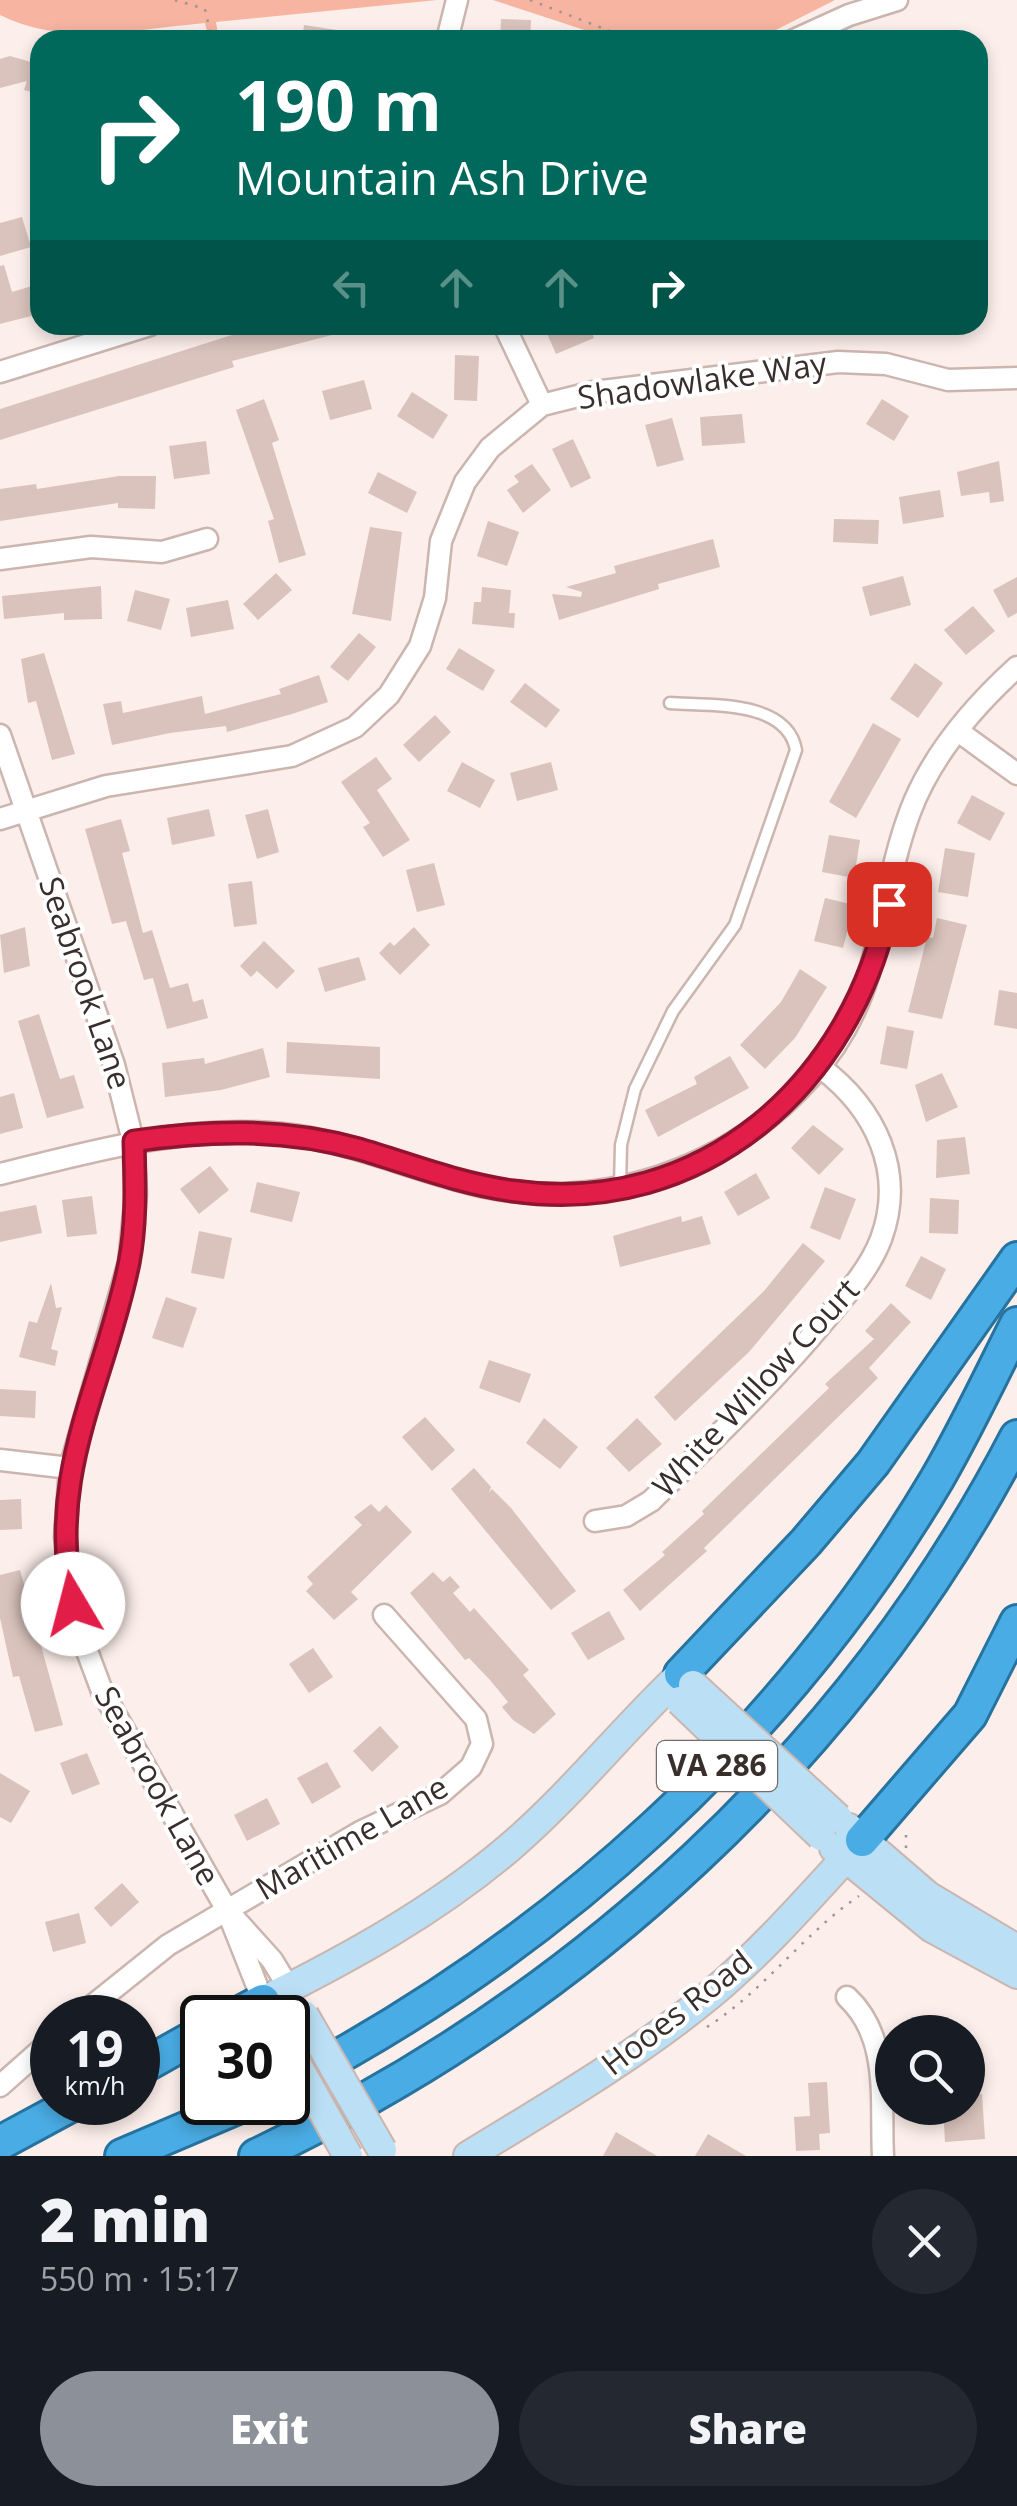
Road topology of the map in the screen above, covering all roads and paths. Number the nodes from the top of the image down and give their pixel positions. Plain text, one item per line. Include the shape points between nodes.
1 (175, 0) edge
2 (456, 0) edge
3 (530, 0) edge
4 (897, 0) edge
5 (210, 30) edge
6 (449, 30) edge
7 (607, 30) edge
8 (816, 30) edge
9 (118, 335) edge
10 (509, 335) edge
11 (0, 372) edge
12 (1017, 378) edge
13 (542, 405) junction
14 (207, 539) dead end
15 (0, 558) edge
16 (1017, 668) edge
17 (670, 703) dead end
18 (958, 731) junction
19 (0, 734) edge
20 (1017, 774) edge
21 (26, 810) junction
22 (0, 819) edge
23 (820, 1067) junction
24 (134, 1141) junction
25 (0, 1174) edge
26 (620, 1187) junction
27 (1017, 1259) edge
28 (1017, 1324) edge
29 (1017, 1437) edge
30 (0, 1460) edge
31 (70, 1468) junction
32 (595, 1521) dead end
33 (384, 1614) dead end
34 (1017, 1622) edge
35 (680, 1687) junction
36 (841, 1838) junction
37 (226, 1910) junction
38 (1017, 1949) edge
39 (1017, 1974) edge
40 (104, 1995) edge
41 (270, 1995) edge
42 (286, 1995) edge
43 (847, 1996) dead end
44 (310, 2025) edge
45 (30, 2059) edge
46 (310, 2072) edge
47 (0, 2086) edge
48 (310, 2088) edge
49 (33, 2125) edge
50 (195, 2125) edge
51 (0, 2143) edge
52 (383, 2153) edge
53 (122, 2156) edge
54 (256, 2156) edge
55 (348, 2156) edge
56 (468, 2156) edge
57 (883, 2156) edge

1 - 5 path via 205,9
2 - 6 street
3 - 7 path
4 - 8 street
9 - 11 street
10 - 13 street
12 - 13 street, Shadowlake Way via 948,380 886,364 838,362 594,392
13 - 21 street, Shadowlake Way via 490,448 464,482 441,541 435,598 420,646 389,695 355,726 292,756 106,786
14 - 15 street via 162,552 91,546
16 - 18 street
17 - 26 lane via 781,720 796,750 735,925 673,1010 635,1089 621,1145
18 - 20 street
18 - 23 street via 918,793 870,976
19 - 21 street, Seabrook Lane
21 - 22 street, Shadowlake Way
21 - 24 street, Seabrook Lane
23 - 26 street via 733,1142
23 - 32 street, White Willow Court via 854,1094 886,1156 889,1201 875,1253 798,1353 651,1501 626,1516
24 - 25 street
24 - 26 street via 206,1132 286,1134 516,1192
24 - 31 street, Seabrook Lane via 129,1262
27 - 35 highway via 873,1463
28 - 46 highway, VA 286 via 937,1478 885,1560 811,1659 706,1778 524,1938 412,2014
29 - 54 highway, VA 286 via 954,1545 874,1660 794,1758 691,1863 571,1966 484,2028 394,2085
30 - 31 street
31 - 37 street, Seabrook Lane via 69,1582 89,1661
33 - 37 street, Maritime Lane via 476,1719 482,1744 476,1760 440,1794
34 - 36 highway via 970,1715
35 - 36 main road, bridge
35 - 42 main road via 489,1864
36 - 38 main road
36 - 39 main road via 932,1928
36 - 56 main road, Hooes Road via 749,1960 690,2011
37 - 40 street, Maritime Lane
37 - 41 street, Seabrook Lane
43 - 57 street via 877,2045
44 - 52 main road, bridge
45 - 47 street
48 - 55 main road, bridge
49 - 51 highway
50 - 53 highway

